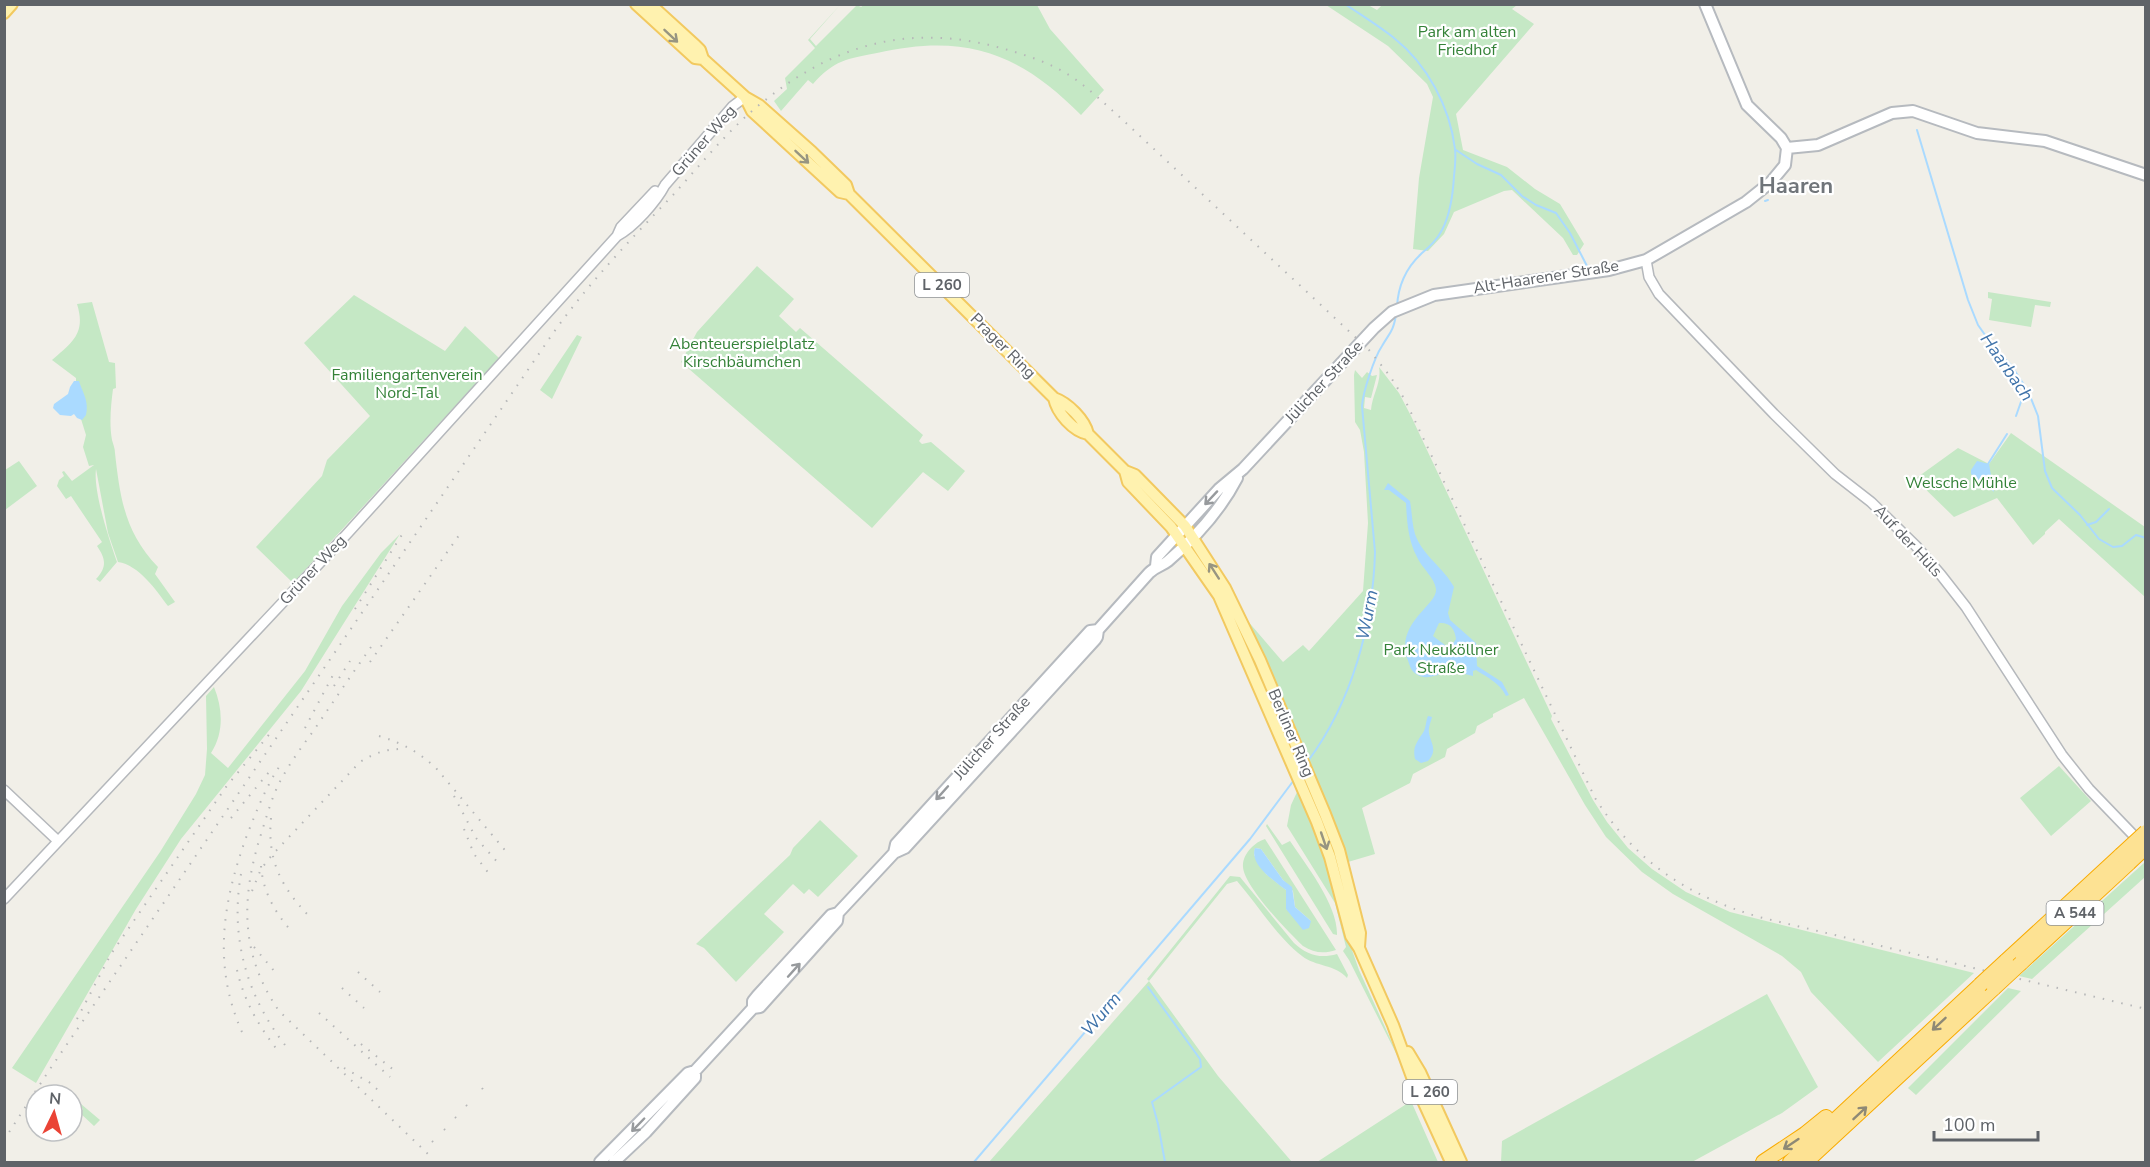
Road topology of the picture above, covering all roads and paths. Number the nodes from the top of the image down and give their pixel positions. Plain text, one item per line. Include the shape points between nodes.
1 (12, 4) edge
2 (636, 4) edge
3 (651, 4) edge
4 (1705, 4) edge
5 (4, 14) edge
6 (703, 59) junction
7 (745, 98) junction
8 (1787, 148) junction
9 (2145, 175) edge
10 (1646, 260) junction
11 (1416, 302) joint
12 (1184, 536) junction
13 (4, 790) edge
14 (2145, 832) edge
15 (58, 841) junction
16 (2145, 848) edge
17 (2125, 859) junction
18 (4, 899) edge
19 (1359, 948) junction
20 (1393, 1025) junction
21 (1902, 1067) junction
22 (1876, 1089) junction
23 (656, 1114) junction
24 (600, 1162) edge
25 (614, 1162) edge
26 (1451, 1162) edge
27 (1461, 1162) edge
28 (1762, 1162) edge
29 (1790, 1162) edge
30 (1807, 1162) edge

1 - 5 main road
2 -> 6 main road, Prager Ring / L 260 via 694,58
3 - 6 main road, Prager Ring / L 260 via 700,50
4 - 8 main road via 1747,105
6 - 7 main road, Prager Ring / L 260
7 - 12 main road, Prager Ring / L 260 via 759,105 846,185 849,194 1054,398 1056,407 1079,432 1088,434 1125,471 1135,475
7 - 15 street, Grüner Weg via 733,105 339,543
8 - 9 main road via 1818,145 1892,112 1913,111 1977,133 2045,141
8 - 10 main road, Alt-Haarener Straße via 1785,165 1761,191
10 - 11 main road, Alt-Haarener Straße via 1609,270 1468,289
10 - 16 street, Auf der Hüls via 1649,277 1659,294 1834,474 1871,502 1941,575 2062,755 2088,789
11 - 12 main road, Jülicher Straße via 1378,323 1240,472 1219,489
12 -> 19 main road, Berliner Ring / L 260 via 1219,596 1294,766 1330,857 1351,936
19 -> 12 main road, Berliner Ring / L 260 via 1360,933 1339,850 1310,777 1225,588
12 - 23 main road, Jülicher Straße via 1166,563 1156,566 1098,630 1095,640 904,848 894,853 838,913 831,915 753,1000 753,1008 695,1071 688,1073
13 - 15 street
14 - 17 highway, A 544, bridge
15 - 18 street, Grüner Weg
16 - 17 highway, A 544, bridge
17 - 21 highway, A 544, bridge via 2021,963
17 -> 21 highway, A 544, bridge via 1980,985
19 - 20 main road, Berliner Ring / L 260
20 - 26 main road, Berliner Ring / L 260
20 - 27 main road, Berliner Ring / L 260 via 1420,1072
21 - 22 highway, A 544
22 -> 28 highway
22 - 29 highway, A 544
30 -> 22 highway, A 544
23 -> 24 main road, Jülicher Straße
23 - 25 main road, Jülicher Straße

